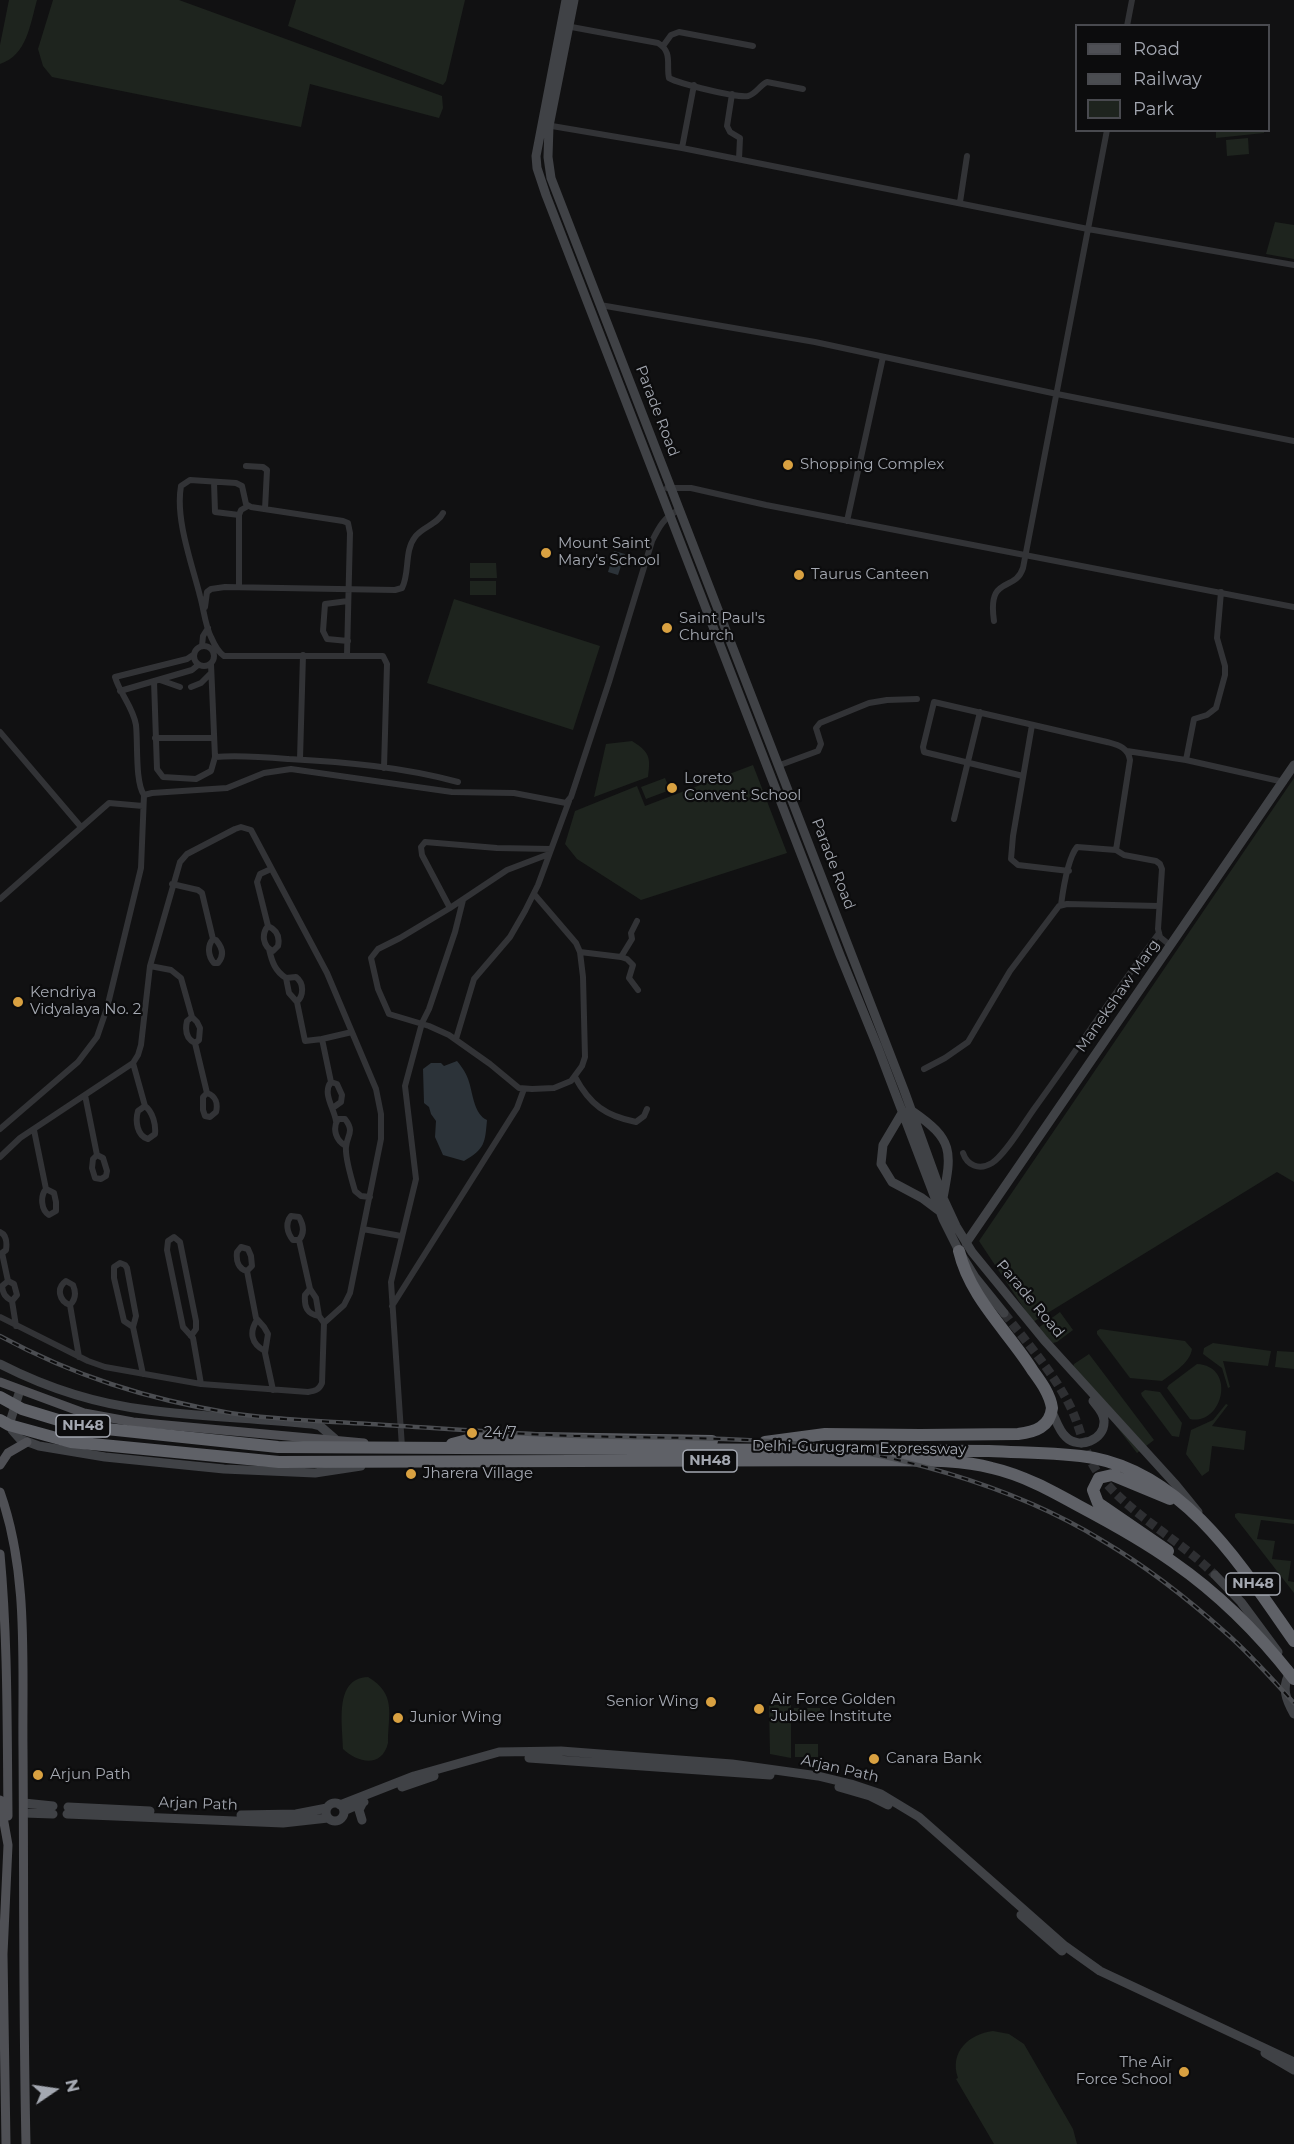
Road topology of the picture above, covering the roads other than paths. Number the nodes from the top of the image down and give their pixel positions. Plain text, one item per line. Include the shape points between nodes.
1 (566, 0) edge
2 (573, 0) edge
3 (1132, 0) edge
4 (1126, 24) edge
5 (565, 26) junction
6 (663, 46) junction
7 (753, 46) dead end
8 (693, 85) junction
9 (803, 89) dead end
10 (732, 94) junction
11 (546, 125) junction
12 (1107, 132) edge
13 (682, 148) junction
14 (967, 156) dead end
15 (739, 159) junction
16 (960, 202) junction
17 (1088, 229) junction
18 (1294, 265) edge
19 (600, 305) junction
20 (883, 357) junction
21 (1057, 394) junction
22 (1294, 441) edge
23 (246, 466) dead end
24 (214, 482) junction
25 (666, 488) junction
26 (248, 506) junction
27 (264, 509) junction
28 (674, 512) junction
29 (443, 513) dead end
30 (239, 515) junction
31 (847, 521) junction
32 (1025, 555) junction
33 (239, 587) junction
34 (348, 590) junction
35 (1221, 592) junction
36 (348, 601) junction
37 (1294, 607) edge
38 (204, 612) junction
39 (994, 621) dead end
40 (208, 628) junction
41 (348, 641) junction
42 (208, 646) junction
43 (222, 655) junction
44 (303, 655) junction
45 (347, 655) junction
46 (193, 656) junction
47 (214, 656) junction
48 (211, 664) junction
49 (198, 665) junction
50 (212, 674) junction
51 (157, 680) junction
52 (180, 687) dead end
53 (191, 687) dead end
54 (120, 691) junction
55 (917, 699) dead end
56 (980, 712) junction
57 (1032, 724) junction
58 (0, 732) edge
59 (155, 738) junction
60 (214, 738) junction
61 (1127, 751) junction
62 (215, 757) junction
63 (300, 759) junction
64 (1186, 760) junction
65 (968, 763) junction
66 (780, 765) junction
67 (1294, 765) edge
68 (384, 768) junction
69 (1023, 776) junction
70 (458, 782) dead end
71 (1284, 782) junction
72 (144, 795) junction
73 (569, 800) junction
74 (143, 806) junction
75 (954, 819) dead end
76 (81, 827) junction
77 (1116, 850) junction
78 (550, 852) junction
79 (271, 869) junction
80 (1068, 871) junction
81 (172, 884) junction
82 (534, 894) junction
83 (0, 898) edge
84 (463, 900) junction
85 (833, 905) junction
86 (1061, 905) junction
87 (1159, 906) junction
88 (450, 908) junction
89 (823, 909) junction
90 (637, 921) dead end
91 (268, 926) junction
92 (1159, 933) junction
93 (213, 939) dead end
94 (1170, 946) junction
95 (269, 949) junction
96 (580, 952) junction
97 (621, 957) junction
98 (150, 966) junction
99 (286, 978) junction
100 (638, 990) dead end
101 (297, 1002) junction
102 (192, 1017) junction
103 (422, 1023) junction
104 (352, 1032) junction
105 (322, 1039) junction
106 (456, 1039) junction
107 (195, 1043) junction
108 (133, 1063) junction
109 (924, 1069) dead end
110 (575, 1077) junction
111 (331, 1082) junction
112 (524, 1089) junction
113 (207, 1093) dead end
114 (85, 1095) junction
115 (145, 1106) junction
116 (334, 1107) junction
117 (647, 1109) dead end
118 (907, 1112) junction
119 (336, 1121) junction
120 (0, 1129) edge
121 (34, 1130) junction
122 (346, 1146) junction
123 (963, 1153) dead end
124 (97, 1155) dead end
125 (0, 1157) edge
126 (46, 1189) dead end
127 (369, 1197) junction
128 (943, 1198) junction
129 (940, 1211) junction
130 (363, 1228) junction
131 (0, 1232) edge
132 (401, 1236) junction
133 (299, 1240) dead end
134 (962, 1247) junction
135 (1, 1253) edge
136 (247, 1270) dead end
137 (8, 1281) junction
138 (310, 1289) junction
139 (12, 1302) junction
140 (70, 1305) dead end
141 (392, 1306) junction
142 (1004, 1314) tunnel mouth
143 (319, 1316) junction
144 (0, 1317) edge
145 (257, 1320) junction
146 (324, 1323) junction
147 (16, 1326) junction
148 (134, 1327) junction
149 (191, 1336) junction
150 (265, 1351) junction
151 (79, 1357) junction
152 (0, 1364) edge
153 (1071, 1369) junction
154 (143, 1374) junction
155 (0, 1382) edge
156 (201, 1384) junction
157 (20, 1390) junction
158 (273, 1390) junction
159 (0, 1398) edge
160 (1052, 1412) junction
161 (0, 1420) edge
162 (335, 1439) junction
163 (27, 1442) junction
164 (402, 1448) junction
165 (442, 1448) junction
166 (399, 1461) junction
167 (0, 1465) edge
168 (0, 1492) edge
169 (1181, 1502) junction
170 (1209, 1529) junction
171 (0, 1554) edge
172 (1215, 1575) tunnel mouth
173 (1214, 1595) junction
174 (1294, 1641) edge
175 (1292, 1676) edge
176 (1294, 1713) edge
177 (0, 1800) edge
178 (363, 1802) junction
179 (24, 1803) junction
180 (342, 1808) junction
181 (67, 1810) dead end
182 (24, 1813) junction
183 (327, 1813) junction
184 (362, 1821) dead end
185 (8, 1845) junction
186 (1294, 2062) edge
187 (1294, 2070) edge
188 (3, 2107) edge
189 (6, 2144) edge
190 (26, 2144) edge

1 - 5 street, Parade Road
2 - 5 street, Parade Road
3 - 4 street
5 - 6 street
5 - 11 street, Parade Road
6 - 7 street via 671,35 679,32
6 - 8 street via 668,53 669,78
8 - 10 street
8 - 13 street
9 - 10 street via 767,82 750,96
10 - 15 street via 727,126 740,138
11 - 13 street
11 - 19 street, Parade Road via 551,178
11 - 25 street, Parade Road via 536,156 537,168
12 - 17 street
13 - 15 street
14 - 16 street
15 - 16 street
16 - 17 street
17 - 18 street
17 - 21 street
19 - 20 street
19 - 25 street, Parade Road
20 - 21 street
20 - 31 street
21 - 22 street
21 - 32 street
23 - 27 street via 267,470
24 - 26 street via 240,484
24 - 30 street via 215,512
24 - 38 street via 186,482 179,497
25 - 28 street, Parade Road
25 - 31 street via 691,488
26 - 27 street
26 - 30 street
27 - 34 street via 348,523
28 - 66 street, Parade Road
28 - 73 street via 661,523 651,542
28 - 89 street, Parade Road
29 - 34 street via 412,542 402,588
30 - 33 street
31 - 32 street
32 - 35 street
32 - 39 street via 1021,575 1002,586 993,598
33 - 34 street
33 - 38 street via 211,589
34 - 36 street
35 - 37 street
35 - 64 street via 1217,638 1225,675 1216,708 1194,719
36 - 41 street
36 - 41 street via 325,604 323,631 327,639
38 - 40 street
40 - 42 street
40 - 42 street via 203,636
41 - 45 street
42 - 43 street
42 - 46 street via 195,650
42 - 47 street
43 - 44 street
43 - 47 street
44 - 45 street
44 - 63 street
45 - 68 street via 378,655 386,660
46 - 49 street
46 - 54 street via 115,677
47 - 48 street
48 - 49 street
48 - 50 street
49 - 51 street
50 - 53 street
50 - 60 street
51 - 52 street
51 - 54 street
51 - 59 street
54 - 72 street via 134,716 138,782
55 - 66 street via 869,703 820,723 816,728 818,751
56 - 57 street
56 - 65 street
56 - 65 street via 934,702 923,747 927,755
57 - 61 street via 1107,742
57 - 69 street
58 - 76 street
59 - 60 street
59 - 62 street via 157,769 163,777 201,778 211,771
60 - 62 street
61 - 64 street
61 - 77 street via 1130,760
62 - 63 street
63 - 68 street
64 - 71 street
65 - 69 street
65 - 75 street
66 - 85 street, Parade Road
67 - 71 street, Manekshaw Marg
68 - 70 street
69 - 80 street via 1012,862
71 - 94 street, Manekshaw Marg
72 - 73 street via 227,788 264,773 291,769 452,792 514,793 558,803
72 - 74 street
73 - 78 street
74 - 76 street via 109,803
74 - 120 street via 141,868 97,1037 78,1062
76 - 83 street
77 - 80 street via 1077,847
77 - 87 street via 1160,864
78 - 82 street
78 - 84 street via 510,868
78 - 88 street via 425,842 422,855
79 - 81 street via 255,835 241,827 182,858
79 - 91 street via 257,878
79 - 104 street via 327,973
80 - 86 street
81 - 93 street via 202,893
81 - 98 street
82 - 96 street
82 - 106 street via 510,936 475,977
84 - 88 street
84 - 103 street
85 - 89 street
85 - 118 street, Parade Road
86 - 87 street
86 - 109 street via 1010,971 968,1042
87 - 92 street
88 - 103 street via 378,949 371,958 389,1014
89 - 118 street, Parade Road
90 - 97 street
91 - 95 street via 264,935
91 - 95 street via 279,940 276,949
92 - 94 street
92 - 123 street via 993,1162 971,1165
94 - 134 street, Manekshaw Marg
95 - 99 street via 275,968
96 - 97 street
96 - 110 street via 585,1053
97 - 100 street via 633,964 629,978
98 - 102 street via 171,970 179,976
98 - 108 street via 141,1045
99 - 101 street via 289,993
99 - 101 street via 294,976 301,983
101 - 105 street via 305,1041
102 - 107 street via 201,1032
102 - 107 street via 187,1021 187,1033
103 - 106 street
103 - 132 street via 405,1086 416,1179
104 - 105 street
104 - 127 street via 376,1089 381,1114 381,1139
105 - 111 street
106 - 112 street
107 - 113 street
108 - 114 street
108 - 115 street
110 - 112 street via 554,1088
110 - 117 street via 587,1097 606,1113 636,1122
111 - 116 street via 327,1089
111 - 116 street via 337,1084 342,1095 340,1104
112 - 141 street via 517,1108
114 - 121 street
114 - 124 street
115 - 115 street via 155,1130 148,1139 143,1138 136,1118
116 - 119 street
118 - 128 street, Parade Road
118 - 128 street via 935,1128 945,1141 949,1166
118 - 129 street, Parade Road
118 - 129 street via 883,1145 881,1164 892,1182
119 - 122 street via 336,1135
119 - 122 street via 345,1119 349,1124
121 - 125 street
121 - 126 street
122 - 127 street via 355,1191
127 - 130 street
128 - 134 street, Parade Road
129 - 134 street, Parade Road
130 - 132 street
130 - 146 street via 349,1297
131 - 135 street via 6,1241 6,1250
132 - 141 street via 391,1276
133 - 138 street
134 - 142 street, Parade Road via 975,1277
134 - 153 street, Parade Road
134 - 160 highway via 963,1265 979,1297 1041,1383
135 - 137 street
136 - 145 street
137 - 139 street via 17,1290
137 - 139 street via 2,1286 3,1292
138 - 143 street
138 - 143 street via 305,1295 306,1308
139 - 147 street
140 - 151 street
141 - 164 street
143 - 146 street
144 - 147 street
145 - 150 street via 268,1334
145 - 150 street via 252,1336
146 - 158 street via 320,1388 308,1392
147 - 151 street
148 - 148 street via 136,1316 127,1268 120,1263 113,1270 114,1278 124,1320
148 - 154 street
149 - 149 street via 183,1327 168,1250 168,1240 174,1237 180,1242 196,1321
149 - 156 street
150 - 158 street
151 - 154 street
152 - 162 street via 57,1388 120,1405 312,1424 321,1426
153 - 160 street via 1102,1413 1103,1428 1092,1440 1073,1441 1064,1435
153 - 170 street, Parade Road via 1176,1485
154 - 156 street
155 - 157 main road
156 - 158 street
157 - 162 main road via 84,1413 133,1422
157 - 163 street via 10,1422 12,1430
159 - 164 highway, Delhi-Gurugram Expressway / NH48 via 78,1426 278,1447
160 - 165 highway via 1042,1427 1018,1434 825,1434 770,1442 479,1437
161 - 166 highway, Delhi-Gurugram Expressway / NH48 via 71,1442 167,1452 279,1462
162 - 164 main road
163 - 166 street via 105,1457 224,1469 315,1473
163 - 167 main road via 8,1453
164 - 165 highway, Delhi-Gurugram Expressway / NH48
165 - 169 highway, Delhi-Gurugram Expressway / NH48 via 989,1451 1072,1456 1094,1458 1144,1476
166 - 173 highway, Delhi-Gurugram Expressway / NH48 via 870,1460 989,1467 1055,1493 1099,1517 1174,1562
168 - 179 main road via 8,1515 19,1588
169 - 170 highway, NH48
169 - 173 highway via 1112,1475 1099,1478 1093,1490 1098,1503 1171,1553
170 - 174 highway, NH48
171 - 185 main road
172 - 175 street via 1269,1640
173 - 175 highway, NH48 via 1250,1628
175 - 176 street via 1285,1685
177 - 185 main road
178 - 180 street, Arjan Path
178 - 184 street via 359,1810
178 - 187 street, Arjan Path via 437,1775 503,1757 779,1776 838,1787 881,1800 911,1819 1047,1939 1085,1967
179 - 182 main road
179 - 182 street via 53,1810
180 - 183 street via 333,1803
180 - 183 street via 342,1819 337,1821
180 - 186 street, Arjan Path via 414,1776 486,1754 510,1752 732,1764 851,1784 881,1794 919,1817 1065,1946 1100,1971
181 - 183 street, Arjan Path via 272,1822
182 - 190 main road
185 - 188 main road
188 - 189 main road

